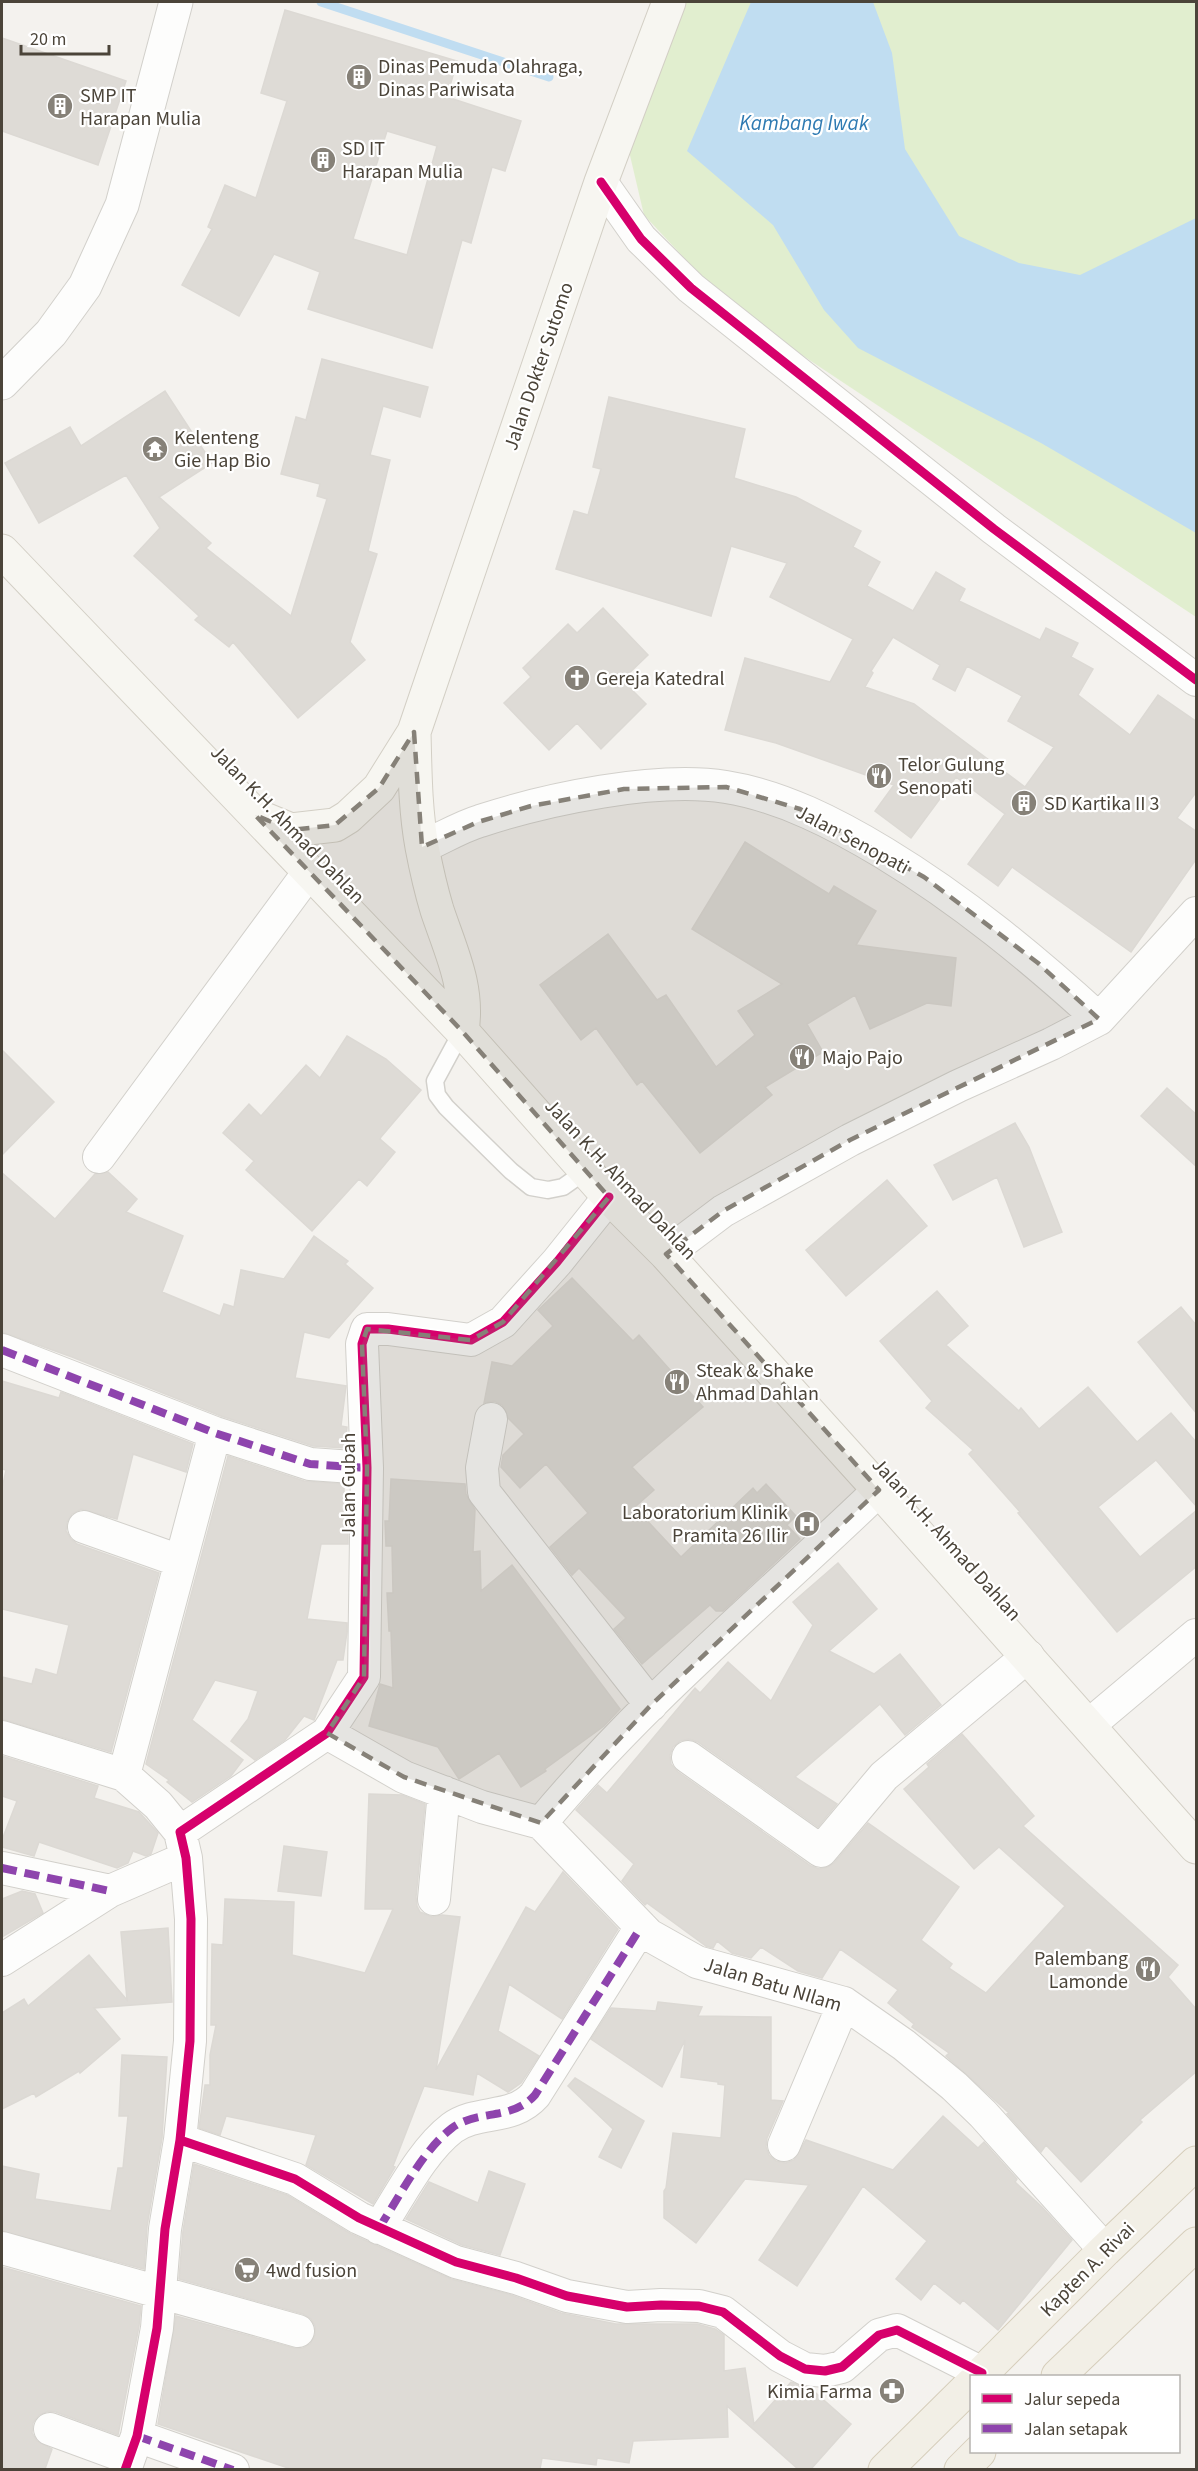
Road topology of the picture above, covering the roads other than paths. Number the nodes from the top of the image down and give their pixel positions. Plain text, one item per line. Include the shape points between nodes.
1 (176, 2) edge
2 (669, 2) edge
3 (601, 182) junction
4 (2, 383) edge
5 (2, 551) edge
6 (1197, 680) edge
7 (414, 732) junction
8 (255, 815) junction
9 (422, 847) junction
10 (309, 873) junction
11 (1197, 913) edge
12 (1099, 1019) junction
13 (462, 1031) junction
14 (99, 1158) dead end
15 (587, 1170) junction
16 (609, 1197) junction
17 (666, 1254) junction
18 (2, 1350) edge
19 (491, 1419) dead end
20 (214, 1433) junction
21 (368, 1468) junction
22 (879, 1490) junction
23 (84, 1527) dead end
24 (180, 1561) junction
25 (1197, 1635) edge
26 (1028, 1656) junction
27 (651, 1705) junction
28 (1089, 1725) junction
29 (327, 1733) junction
30 (2, 1737) edge
31 (688, 1757) dead end
32 (124, 1775) junction
33 (444, 1792) junction
34 (541, 1823) junction
35 (183, 1845) junction
36 (1197, 1847) edge
37 (2, 1868) edge
38 (110, 1891) junction
39 (434, 1899) dead end
40 (641, 1927) junction
41 (2, 1960) edge
42 (844, 2002) junction
43 (180, 2140) junction
44 (784, 2145) dead end
45 (1197, 2163) edge
46 (379, 2228) junction
47 (1197, 2244) edge
48 (2, 2248) edge
49 (1105, 2250) junction
50 (160, 2290) junction
51 (298, 2331) dead end
52 (973, 2375) edge
53 (981, 2375) edge
54 (1059, 2375) edge
55 (970, 2386) edge
56 (50, 2429) dead end
57 (130, 2455) edge
58 (233, 2469) edge
59 (885, 2469) edge

1 - 4 street via 122,205 85,285 51,333
2 - 3 main road, Jalan Dokter Sutomo
3 - 6 street via 641,239 691,288 994,529
3 - 7 main road, Jalan Dokter Sutomo
5 - 8 main road, Jalan K.H. Ahmad Dahlan
7 - 8 main road via 379,788 335,825 291,830
7 - 9 main road
8 - 10 main road, Jalan K.H. Ahmad Dahlan
9 - 12 street, Jalan Senopati via 510,812 624,789 690,784 764,796 833,824 924,877 1038,963
9 - 13 main road via 436,908 463,990
10 - 13 main road, Jalan K.H. Ahmad Dahlan
10 - 14 street
11 - 12 street
12 - 17 street via 850,1140 723,1211
13 - 15 main road, Jalan K.H. Ahmad Dahlan
13 - 15 lane via 435,1081 437,1095 446,1107 531,1186 562,1188
15 - 16 main road, Jalan K.H. Ahmad Dahlan
16 - 17 main road, Jalan K.H. Ahmad Dahlan
16 - 21 street, Jalan Gubah via 503,1322 471,1340 367,1329 362,1344
17 - 22 main road, Jalan K.H. Ahmad Dahlan
18 - 20 street
19 - 27 street via 482,1468 484,1492
20 - 21 street via 310,1464
20 - 24 street
21 - 29 street, Jalan Gubah via 364,1677
22 - 26 main road, Jalan K.H. Ahmad Dahlan
22 - 27 street
23 - 24 street
24 - 32 street
25 - 28 street
26 - 28 main road, Jalan K.H. Ahmad Dahlan
26 - 31 street via 884,1776 822,1851
27 - 34 street
28 - 36 main road, Jalan K.H. Ahmad Dahlan
29 - 33 street via 404,1777
29 - 35 street, Jalan Gubah
30 - 32 street
32 - 35 street via 158,1805
33 - 34 street
33 - 39 street
34 - 40 street, Jalan Batu NIlam
35 - 38 street, Jalan Gubah
35 - 43 street via 191,1918 190,2041
37 - 38 street
38 - 41 street, Jalan Gubah
40 - 42 street, Jalan Batu NIlam via 697,1962
40 - 46 street via 535,2095 521,2108 453,2127 430,2149
42 - 44 street
42 - 49 street, Jalan Batu NIlam via 954,2086
43 - 46 street via 295,2179
43 - 50 street via 165,2229
45 - 49 main road, Kapten A. Rivai
46 - 52 street via 456,2262 567,2296 627,2307 699,2306 723,2312 780,2356 805,2369 825,2371 842,2367 879,2335 897,2330
47 - 54 main road
48 - 50 street
49 - 53 main road, Kapten A. Rivai
50 - 51 street
50 - 57 street via 157,2328
55 - 59 main road, Kapten A. Rivai
56 - 57 street
57 - 58 street

